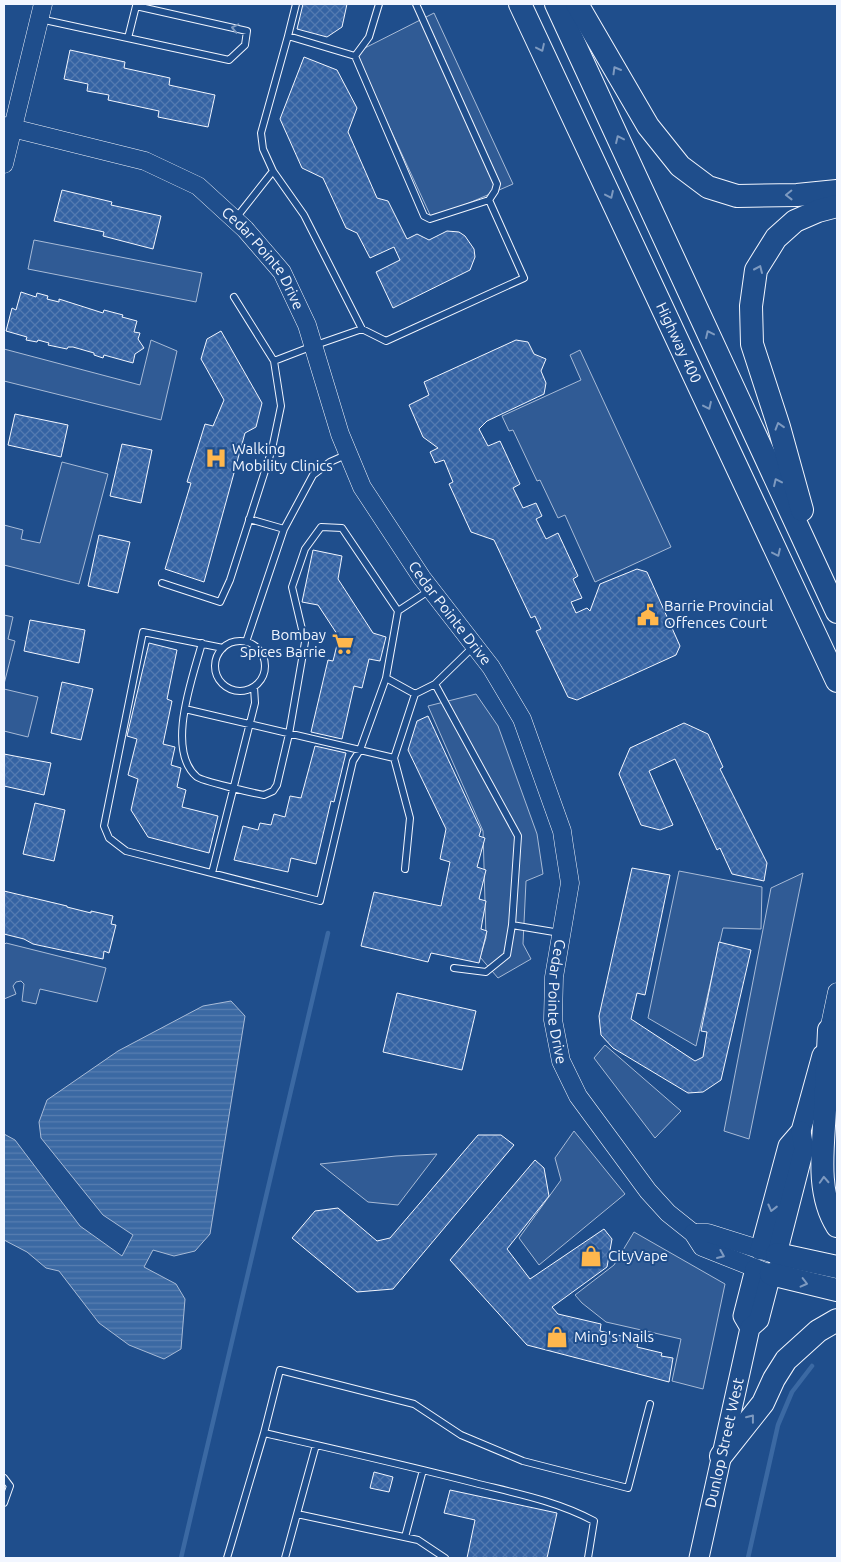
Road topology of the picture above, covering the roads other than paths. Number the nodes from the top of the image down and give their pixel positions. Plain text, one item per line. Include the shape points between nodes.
1 (296, 4) edge
2 (379, 4) edge
3 (416, 4) edge
4 (520, 4) edge
5 (556, 4) edge
6 (577, 4) edge
7 (41, 11) edge
8 (288, 36) junction
9 (128, 38) junction
10 (355, 56) junction
11 (8, 127) edge
12 (4, 164) edge
13 (273, 171) junction
14 (837, 191) edge
15 (489, 200) junction
16 (837, 206) edge
17 (235, 220) junction
18 (234, 297) dead end
19 (362, 330) junction
20 (313, 346) junction
21 (274, 361) junction
22 (348, 454) junction
23 (249, 519) junction
24 (284, 530) junction
25 (820, 574) junction
26 (162, 583) dead end
27 (431, 589) junction
28 (398, 611) junction
29 (837, 612) edge
30 (246, 642) junction
31 (202, 643) junction
32 (474, 645) junction
33 (223, 648) junction
34 (386, 678) junction
35 (837, 681) edge
36 (435, 684) junction
37 (254, 687) junction
38 (415, 694) junction
39 (185, 709) junction
40 (250, 724) junction
41 (289, 734) junction
42 (360, 750) junction
43 (394, 758) junction
44 (233, 787) junction
45 (405, 869) dead end
46 (212, 873) junction
47 (512, 925) junction
48 (561, 933) junction
49 (454, 968) dead end
50 (837, 992) edge
51 (829, 1030) junction
52 (837, 1226) edge
53 (766, 1262) junction
54 (837, 1267) edge
55 (837, 1290) edge
56 (837, 1320) edge
57 (650, 1404) dead end
58 (264, 1433) junction
59 (316, 1445) junction
60 (722, 1456) junction
61 (423, 1470) junction
62 (4, 1478) edge
63 (4, 1503) edge
64 (298, 1514) junction
65 (405, 1537) junction
66 (227, 1558) edge
67 (285, 1558) edge
68 (445, 1558) edge
69 (588, 1558) edge
70 (699, 1558) edge

1 - 8 lane
2 - 10 lane via 369,37
3 - 15 lane via 497,184
4 -> 35 highway, Highway 400
25 -> 5 highway, Highway 400
14 -> 6 highway via 736,196 708,187 680,166 648,126
7 - 9 lane
7 - 11 street
8 - 10 lane
8 - 13 lane via 261,133 263,149
9 -> 9 lane via 229,60 245,45 247,31 136,6
10 - 15 lane via 424,216 430,219
11 - 12 street
11 - 17 street, Cedar Pointe Drive via 146,161 198,186
13 - 17 lane
13 - 19 lane via 304,215
15 - 19 lane via 524,278 386,341
25 -> 16 highway via 752,344 751,306 756,270 776,238 795,222
17 - 20 street, Cedar Pointe Drive via 282,272 307,325
18 - 21 lane
19 - 20 lane
20 - 21 lane
20 - 22 street, Cedar Pointe Drive
21 - 23 lane via 281,406 272,449
22 - 24 lane via 330,462 314,475
22 - 27 street, Cedar Pointe Drive via 362,487
23 - 24 lane
23 - 26 lane via 220,602
24 - 30 lane
25 - 29 highway, Highway 400
27 - 28 lane
27 - 32 street, Cedar Pointe Drive
28 - 34 lane
28 - 41 lane via 342,528 320,527 305,550 292,587 305,642
30 - 33 lane via 230,643
30 - 37 lane via 260,651 264,658 264,674
31 - 33 lane
31 - 39 lane
31 - 46 lane via 143,632 104,826 109,838 126,851
32 - 36 lane
32 - 48 street, Cedar Pointe Drive via 522,719 562,830 570,882
33 - 37 lane via 215,662 218,679 230,689 239,691
34 - 38 lane
34 - 42 lane
36 - 38 lane
36 - 47 lane via 518,836
37 - 40 lane via 255,703
38 - 43 lane
39 - 40 lane
39 - 44 lane via 181,739 185,761 197,778
40 - 41 lane
40 - 44 lane
41 - 42 lane
41 - 44 lane via 273,791 264,795
42 - 43 lane
42 - 46 lane via 353,761 320,902
43 - 45 lane via 410,818
44 - 46 lane
47 - 48 lane
47 - 49 lane via 507,955 486,972
48 - 53 street, Cedar Pointe Drive via 554,977 553,1020 561,1061 578,1096 648,1192 668,1213 693,1233 708,1233
50 - 51 street, Dunlop Street West
52 -> 51 highway via 831,1217 824,1186
51 - 53 main road, Dunlop Street West via 801,1131 804,1150
53 - 54 highway
53 -> 55 highway
53 - 60 main road, Dunlop Street West via 759,1320 750,1328
60 -> 56 highway via 763,1403 786,1360 818,1331
57 - 58 lane via 628,1488 523,1461 461,1435 414,1404 280,1370
58 - 59 lane
58 - 66 lane
59 - 61 lane
59 - 64 lane
60 - 70 main road, Dunlop Street West
61 - 65 lane
61 - 69 lane via 536,1498 594,1521
62 - 63 lane via 10,1486
64 - 65 lane
64 - 67 lane
65 - 68 lane via 418,1540

